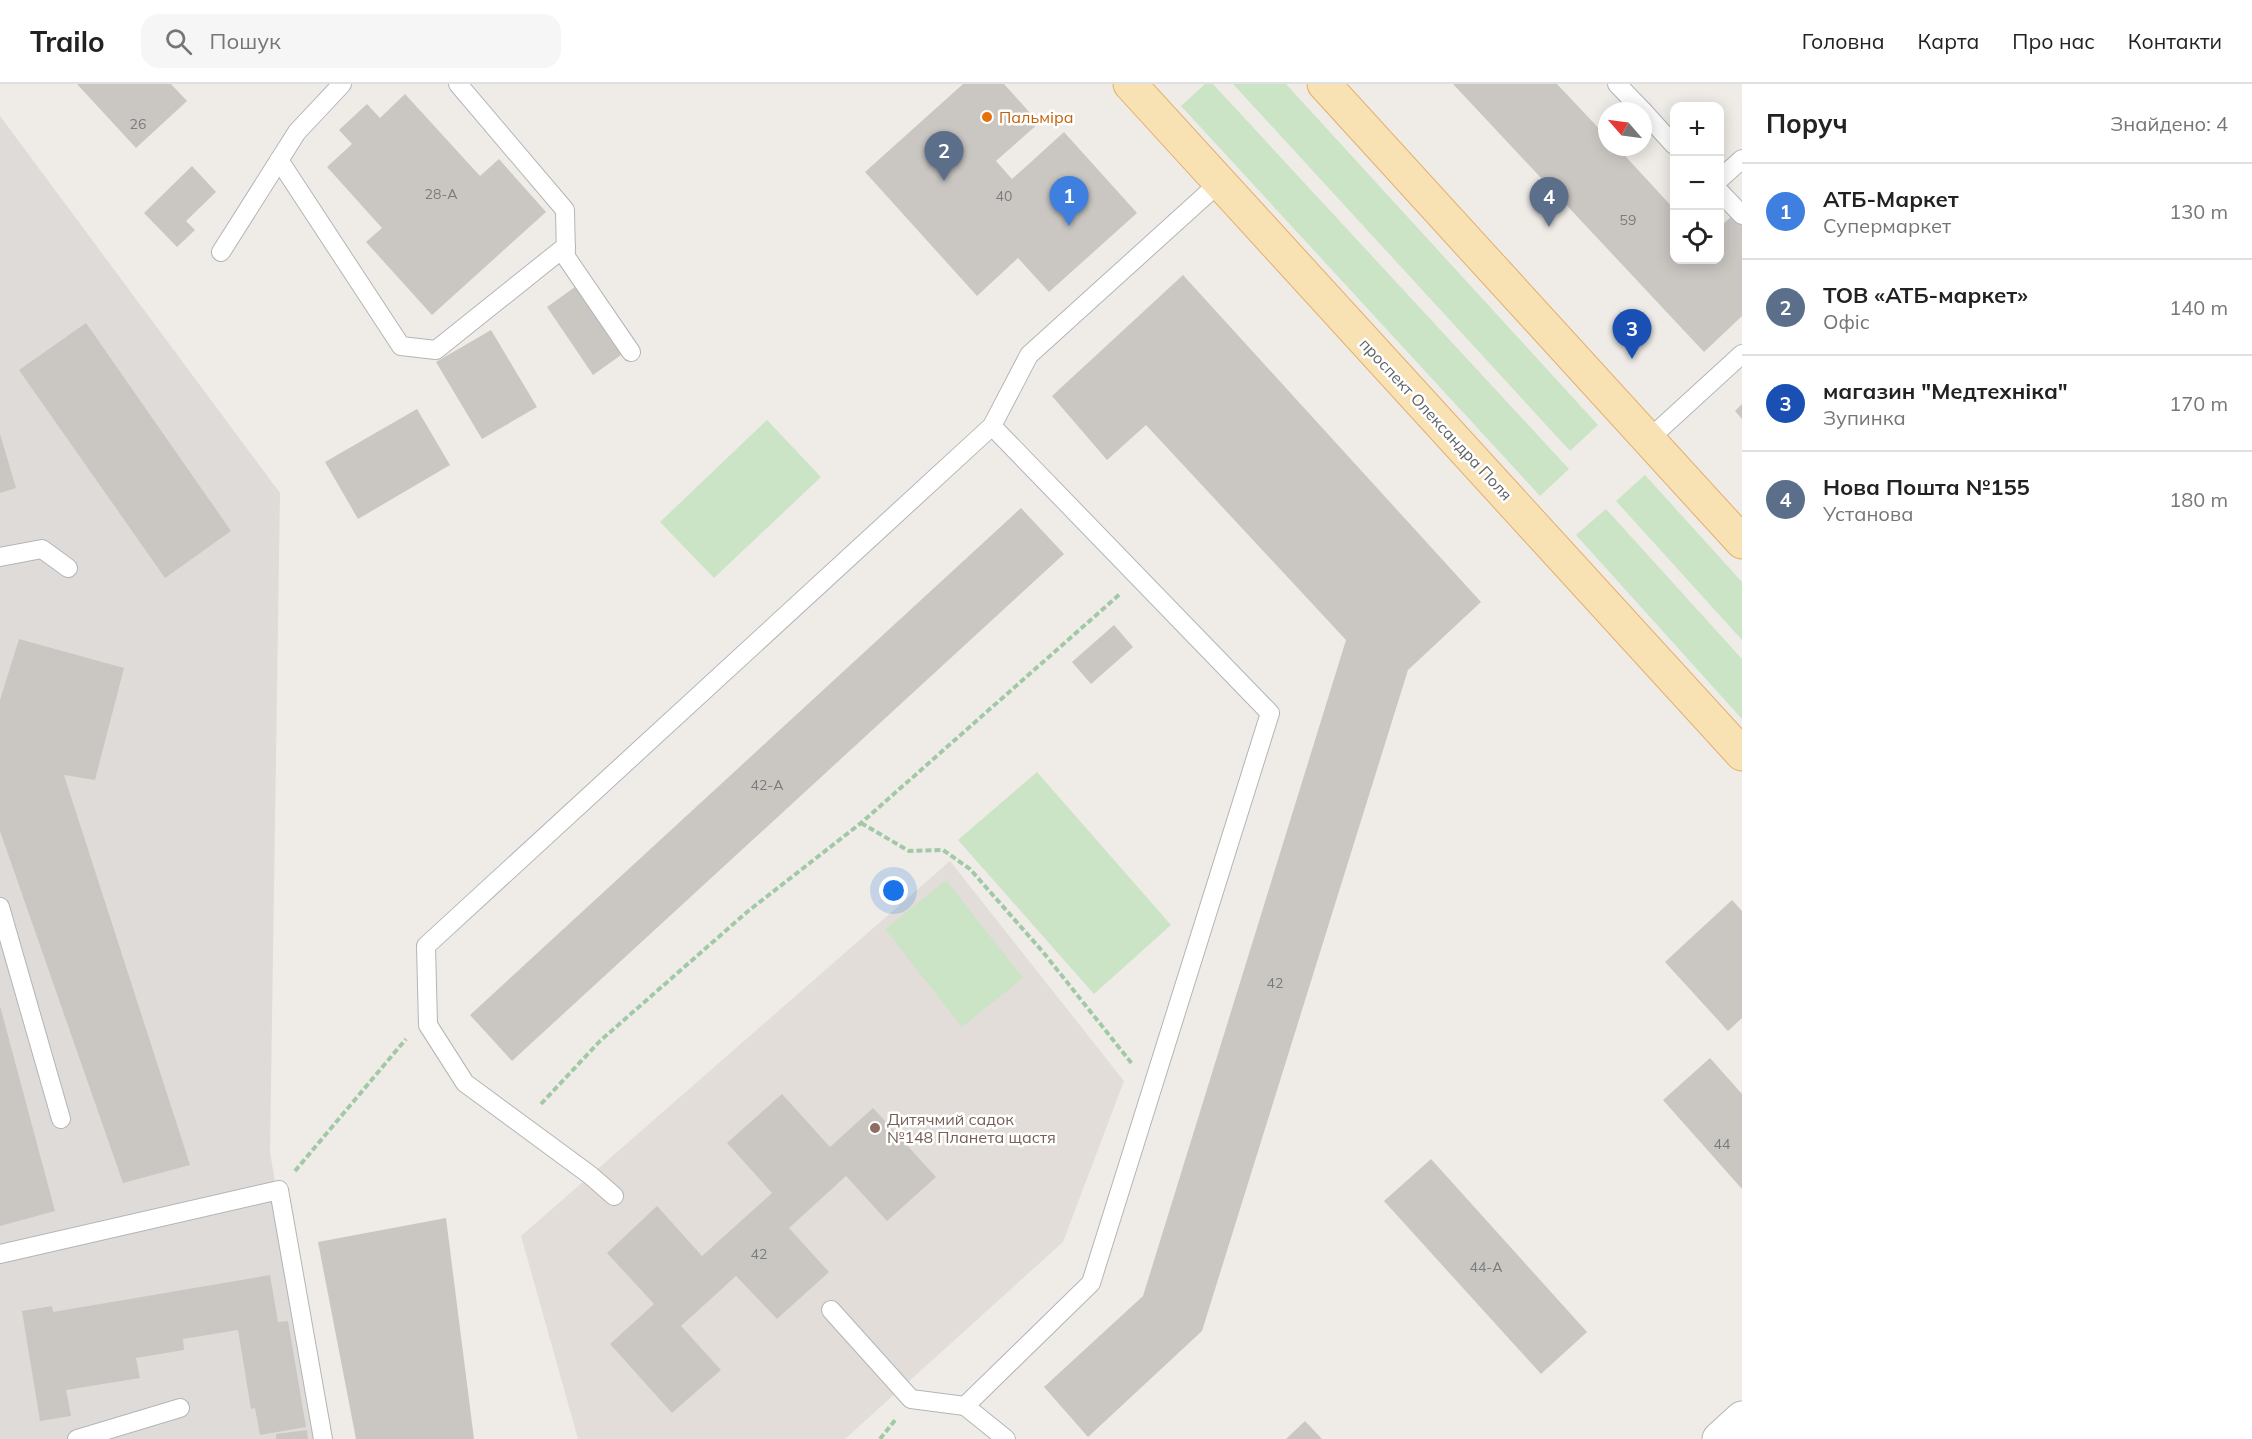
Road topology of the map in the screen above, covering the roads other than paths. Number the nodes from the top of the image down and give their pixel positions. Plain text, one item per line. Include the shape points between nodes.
1 (342, 84) edge
2 (458, 84) edge
3 (1130, 84) edge
4 (1324, 84) edge
5 (1617, 84) edge
6 (1634, 102) edge
7 (1652, 121) edge
8 (1670, 140) edge
9 (1742, 159) edge
10 (279, 160) junction
11 (1724, 175) edge
12 (1219, 183) junction
13 (1724, 197) edge
14 (1742, 216) edge
15 (566, 246) junction
16 (222, 252) dead end
17 (631, 352) dead end
18 (1742, 354) edge
19 (992, 426) junction
20 (1649, 439) junction
21 (1742, 542) edge
22 (0, 557) edge
23 (68, 568) dead end
24 (1742, 754) edge
25 (0, 907) edge
26 (61, 1119) dead end
27 (614, 1196) dead end
28 (0, 1254) edge
29 (831, 1310) dead end
30 (965, 1406) junction
31 (180, 1408) dead end
32 (1742, 1418) edge
33 (77, 1439) edge
34 (323, 1439) edge
35 (1006, 1439) edge
36 (1719, 1439) edge

1 - 10 lane via 297,132
2 - 15 lane via 565,210
3 - 12 main road, проспект Олександра Поля
4 - 20 main road
5 - 6 lane
7 - 8 lane
9 - 11 lane
10 - 15 lane via 401,346 436,350
10 - 16 lane
12 - 19 lane via 1029,355
12 - 24 main road, проспект Олександра Поля
13 - 14 lane
15 - 17 lane via 566,257
18 - 20 lane
19 - 27 lane via 426,946 428,1025 465,1083
19 - 30 lane via 1270,713 1091,1283
20 - 21 main road
22 - 23 lane via 42,549
25 - 26 lane
28 - 34 lane via 279,1190
29 - 30 lane via 911,1399
30 - 35 lane
31 - 33 lane
32 - 36 street

